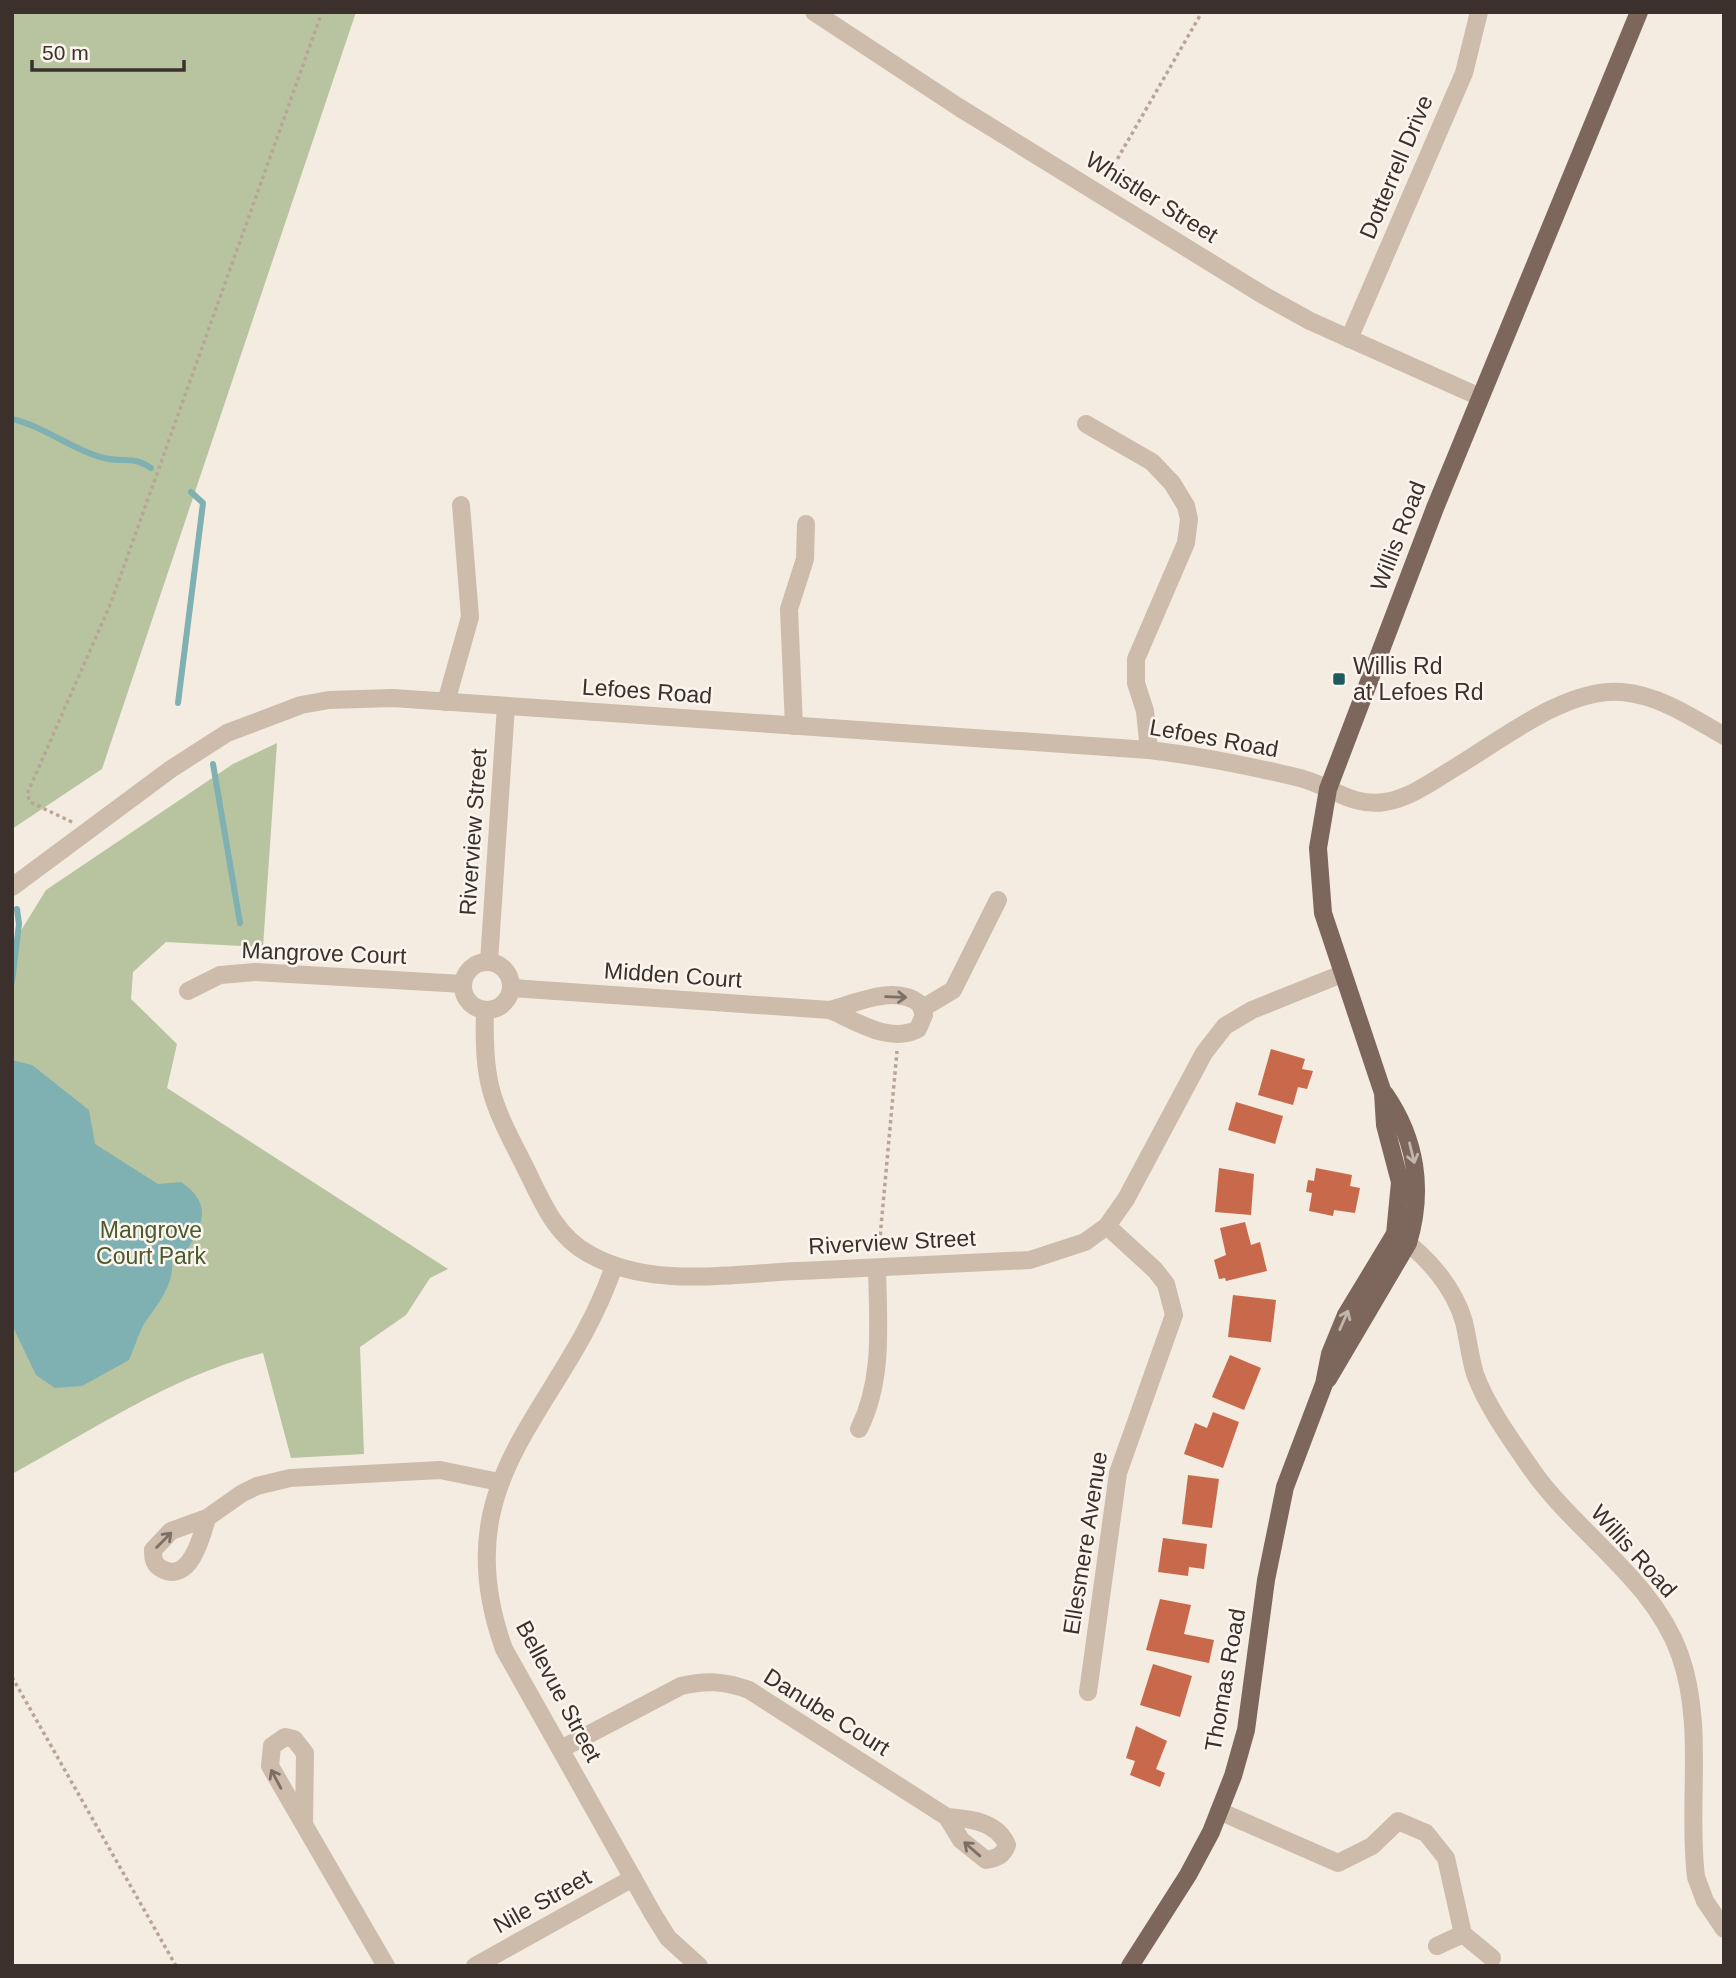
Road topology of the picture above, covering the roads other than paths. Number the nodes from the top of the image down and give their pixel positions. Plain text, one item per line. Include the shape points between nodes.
1 (814, 12) edge
2 (1479, 12) edge
3 (1639, 12) edge
4 (1349, 338) junction
5 (1480, 397) junction
6 (1086, 424) dead end
7 (461, 505) dead end
8 (806, 524) dead end
9 (446, 702) junction
10 (506, 706) junction
11 (794, 726) junction
12 (1724, 736) edge
13 (1149, 750) junction
14 (1328, 789) junction
15 (12, 887) edge
16 (998, 900) dead end
17 (489, 962) junction
18 (1342, 974) junction
19 (463, 984) junction
20 (512, 988) junction
21 (188, 991) dead end
22 (923, 1008) junction
23 (485, 1010) junction
24 (830, 1010) junction
25 (1107, 1226) junction
26 (1402, 1238) junction
27 (614, 1266) junction
28 (877, 1268) junction
29 (859, 1429) dead end
30 (499, 1482) junction
31 (207, 1518) dead end
32 (1087, 1692) dead end
33 (561, 1749) junction
34 (1219, 1811) junction
35 (947, 1817) dead end
36 (304, 1822) dead end
37 (633, 1878) junction
38 (1724, 1929) edge
39 (1463, 1934) junction
40 (1437, 1946) dead end
41 (1492, 1958) dead end
42 (386, 1966) edge
43 (475, 1966) edge
44 (699, 1966) edge
45 (1130, 1966) edge

1 - 4 street, Whistler Street via 1263,295
2 - 4 street, Dotterrell Drive via 1464,73
3 - 5 main road, Willis Road
4 - 5 street, Whistler Street
5 - 14 main road, Willis Road
6 - 13 street via 1152,463 1172,482 1189,519 1186,543 1136,659 1136,684 1147,719
7 - 9 street via 470,617
8 - 11 street via 805,559 789,609
9 - 10 street, Lefoes Road
9 - 15 street, Lefoes Road via 329,700 277,712 227,733
10 - 11 street, Lefoes Road
10 - 17 street, Riverview Street
11 - 13 street, Lefoes Road
12 - 14 street, Lefoes Road via 1664,703 1606,692 1559,706 1398,799 1349,801
13 - 14 street, Lefoes Road via 1229,762
14 - 18 main road, Willis Road via 1318,848 1320,889
16 - 22 street via 953,990
17 - 19 street via 475,965
17 - 20 street via 508,974
18 - 25 street, Riverview Street via 1252,1010 1214,1036
18 - 26 main road, Willis Road via 1383,1093 1400,1116 1415,1164 1417,1202
19 - 21 street, Mangrove Court via 255,972 219,975
19 - 23 street via 466,999
20 - 23 street via 500,1007
20 - 24 street, Midden Court
24 -> 22 street, Midden Court via 878,996 906,997
22 - 24 street, Midden Court via 923,1023 911,1033 899,1034 867,1027
23 - 27 street, Riverview Street via 486,1078 507,1133 553,1222 567,1239
25 - 28 street, Riverview Street via 1085,1242 1039,1258
25 - 32 street, Ellesmere Avenue via 1166,1284 1174,1315 1118,1473
26 - 34 main road, Thomas Road via 1344,1356 1324,1384 1276,1517 1246,1730
26 - 38 street, Willis Road via 1433,1268 1457,1304 1475,1374 1531,1469 1563,1509 1637,1584 1670,1632 1692,1709 1696,1877
27 - 28 street, Riverview Street via 680,1276
27 - 30 street, Bellevue Street via 592,1321 539,1405
28 - 29 street via 876,1379
30 - 31 street via 440,1470 290,1478 257,1486
30 - 33 street, Bellevue Street via 485,1549 495,1625
33 - 35 street, Danube Court via 681,1686 727,1682 749,1690
33 - 37 street, Bellevue Street
34 - 39 street via 1338,1863 1372,1846 1398,1821 1426,1833 1446,1858
34 - 45 main road, Thomas Road via 1188,1875
36 - 42 street
37 - 43 street, Nile Street
37 - 44 street, Bellevue Street via 668,1938
39 - 40 street
39 - 41 street

